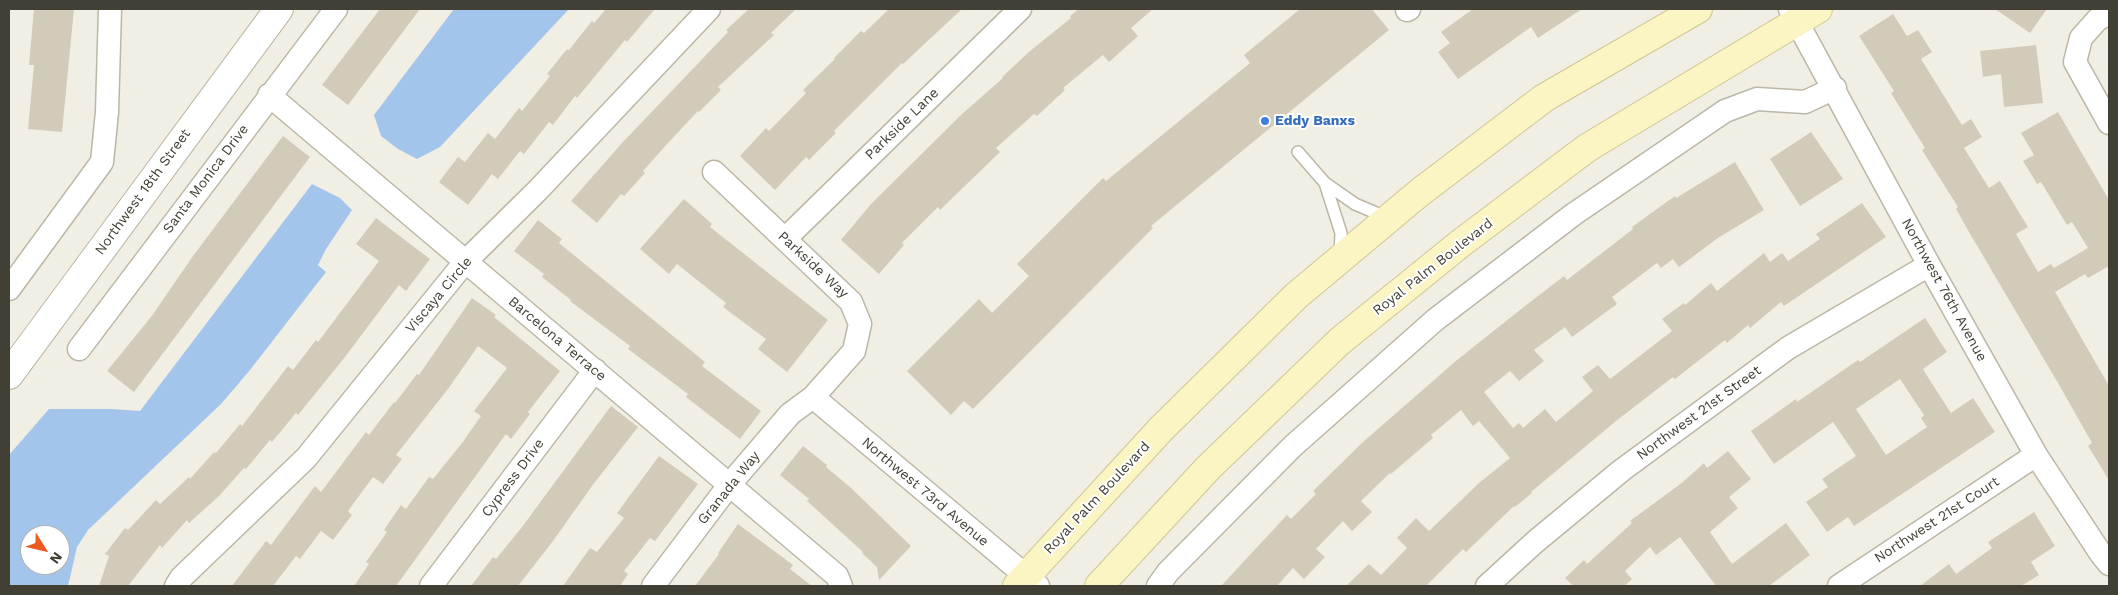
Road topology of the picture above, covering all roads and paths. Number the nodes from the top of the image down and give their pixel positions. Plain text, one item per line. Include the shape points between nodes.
1 (110, 9) edge
2 (278, 9) edge
3 (336, 9) edge
4 (709, 9) edge
5 (1020, 9) edge
6 (1698, 9) edge
7 (1802, 13) edge
8 (2109, 14) edge
9 (1835, 88) junction
10 (269, 94) junction
11 (2109, 124) edge
12 (1298, 152) dead end
13 (714, 172) dead end
14 (1325, 183) junction
15 (1389, 218) junction
16 (785, 238) junction
17 (1340, 260) junction
18 (465, 262) junction
19 (1929, 265) junction
20 (9, 289) edge
21 (78, 349) dead end
22 (595, 370) junction
23 (9, 375) edge
24 (813, 397) junction
25 (2036, 455) junction
26 (730, 484) junction
27 (2109, 564) edge
28 (1027, 583) edge
29 (176, 586) edge
30 (431, 586) edge
31 (653, 586) edge
32 (841, 586) edge
33 (1098, 586) edge
34 (1158, 586) edge
35 (1487, 586) edge
36 (1839, 586) edge

1 - 20 street via 102,162
2 - 23 street, Northwest 18th Street
3 - 10 street, Santa Monica Drive
4 - 18 street, Viscaya Circle via 538,190
5 - 16 street, Parkside Lane
6 - 15 main road, Royal Palm Boulevard via 1544,98
7 - 9 street, Northwest 76th Avenue
7 - 33 main road, Royal Palm Boulevard via 1586,148 1340,341 1208,468
8 - 11 street via 2097,20 2081,38 2075,62
9 - 19 street, Northwest 76th Avenue
9 - 34 street via 1805,102 1757,99 1725,111 1574,214 1434,320 1293,446 1168,572
10 - 18 street, Barcelona Terrace
10 - 21 street, Santa Monica Drive
12 - 14 lane
13 - 16 street, Parkside Way
14 - 15 lane via 1355,204
14 - 17 lane via 1341,233
15 - 17 main road, Royal Palm Boulevard
16 - 24 street, Parkside Way via 852,302 860,324 854,351
17 - 28 main road, Royal Palm Boulevard via 1296,296 1161,428
18 - 22 street, Barcelona Terrace
18 - 29 street, Viscaya Circle via 306,458 180,578
19 - 25 street, Northwest 76th Avenue
19 - 35 street, Northwest 21st Street via 1788,348 1622,470
22 - 26 street, Barcelona Terrace
22 - 30 street, Cypress Drive
24 - 26 street, Granada Way via 790,414
24 - 28 street, Northwest 73rd Avenue
25 - 27 street, Northwest 76th Avenue
25 - 36 street, Northwest 21st Court
26 - 31 street, Granada Way
26 - 32 street, Barcelona Terrace via 837,576

